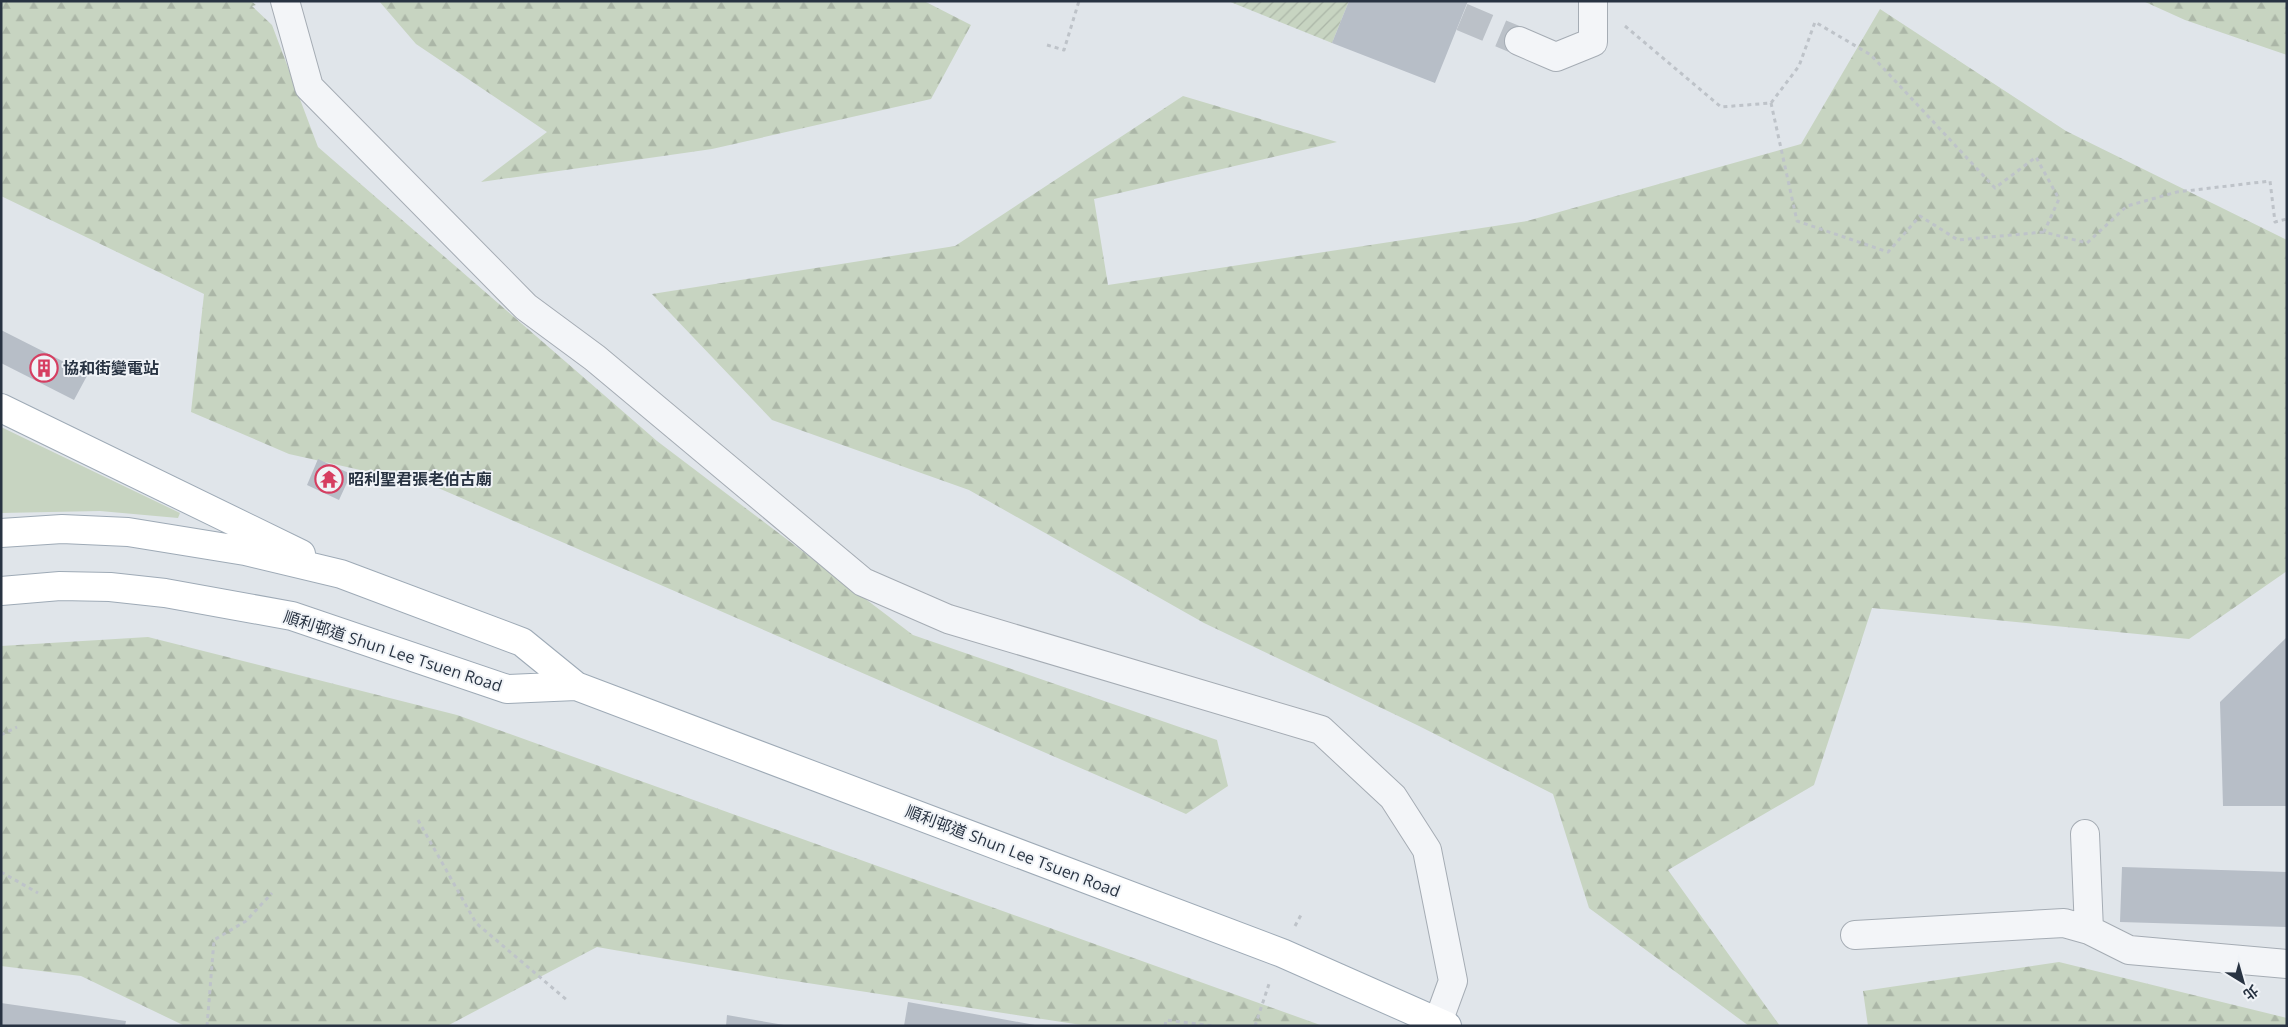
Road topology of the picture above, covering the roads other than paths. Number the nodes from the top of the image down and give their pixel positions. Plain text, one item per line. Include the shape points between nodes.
1 (285, 1) edge
2 (1593, 1) edge
3 (1520, 41) tunnel mouth
4 (1, 408) edge
5 (1, 533) edge
6 (341, 574) junction
7 (1, 591) edge
8 (576, 686) junction
9 (2085, 834) dead end
10 (2089, 930) junction
11 (1855, 935) dead end
12 (2287, 964) edge
13 (1443, 1024) edge

1 - 13 lane via 309,86 526,307 595,358 863,582 948,619 1321,730 1393,797 1427,850 1453,981
2 - 3 lane via 1593,42 1556,57
4 - 6 main road
5 - 6 main road, 順利邨道 Shun Lee Tsuen Road via 62,529 128,532 245,551
6 - 8 main road, 順利邨道 Shun Lee Tsuen Road via 522,642
7 - 8 main road, 順利邨道 Shun Lee Tsuen Road via 60,586 110,587 229,604 292,616 507,689
8 - 13 main road, 順利邨道 Shun Lee Tsuen Road via 1282,953
9 - 10 lane
10 - 11 lane via 2064,923
10 - 12 lane via 2129,950

